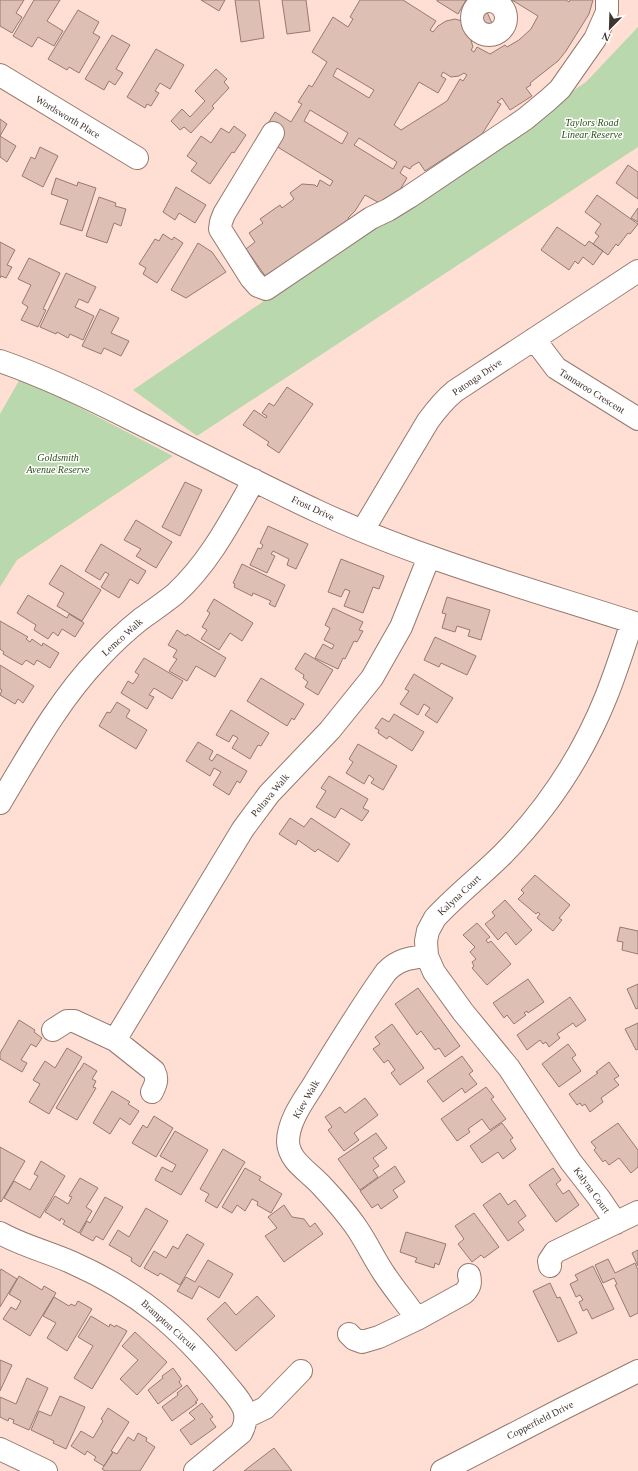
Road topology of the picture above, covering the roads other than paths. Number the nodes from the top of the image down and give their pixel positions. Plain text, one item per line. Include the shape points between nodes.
1 (607, 0) edge
2 (0, 75) edge
3 (273, 133) dead end
4 (137, 158) dead end
5 (638, 271) edge
6 (534, 339) junction
7 (0, 360) edge
8 (638, 419) edge
9 (254, 480) junction
10 (363, 530) junction
11 (429, 557) junction
12 (635, 623) edge
13 (0, 803) edge
14 (427, 956) junction
15 (53, 1030) dead end
16 (115, 1040) junction
17 (152, 1092) dead end
18 (638, 1212) edge
19 (616, 1223) junction
20 (0, 1233) edge
21 (550, 1266) dead end
22 (469, 1275) dead end
23 (418, 1319) junction
24 (349, 1334) dead end
25 (301, 1371) dead end
26 (638, 1372) edge
27 (246, 1418) junction
28 (0, 1449) edge
29 (46, 1471) edge
30 (195, 1471) edge
31 (442, 1471) edge

1 - 3 street via 607,12 596,39 560,89 548,100 409,197 371,218 266,289 258,286 251,278 220,229 231,201
2 - 4 street, Wordsworth Place
5 - 6 street, Patonga Drive
6 - 8 street, Tannaroo Crescent via 556,368
6 - 10 street, Patonga Drive via 455,391 438,407
7 - 9 street, Frost Drive via 81,394
9 - 10 street, Frost Drive
9 - 13 street, Lemco Walk via 219,541 193,575 175,593 118,639 81,679 52,717
10 - 11 street, Frost Drive
11 - 12 street, Frost Drive
11 - 16 street, Poltava Walk via 401,627 372,678 330,730 269,794 243,830
12 - 14 street, Kalyna Court via 606,698 559,786 504,853 435,918 428,931
14 - 19 street, Kalyna Court via 434,972 509,1068 571,1162
14 - 23 street, Kiev Walk via 399,961 386,972 339,1042 302,1104 294,1119 288,1141 289,1151 295,1160 317,1180 348,1216 386,1277
15 - 16 street via 67,1021 74,1021
16 - 17 street via 154,1071 156,1083
18 - 19 street, Kalyna Court
19 - 21 street, Kalyna Court via 555,1252 549,1261
20 - 27 street, Brampton Circuit via 91,1271 126,1290 158,1313 212,1366 242,1404
22 - 23 street via 469,1288 464,1294
23 - 24 street via 362,1342
25 - 27 street via 265,1408
26 - 31 street, Copperfield Drive
27 - 30 street via 241,1433
28 - 29 street

